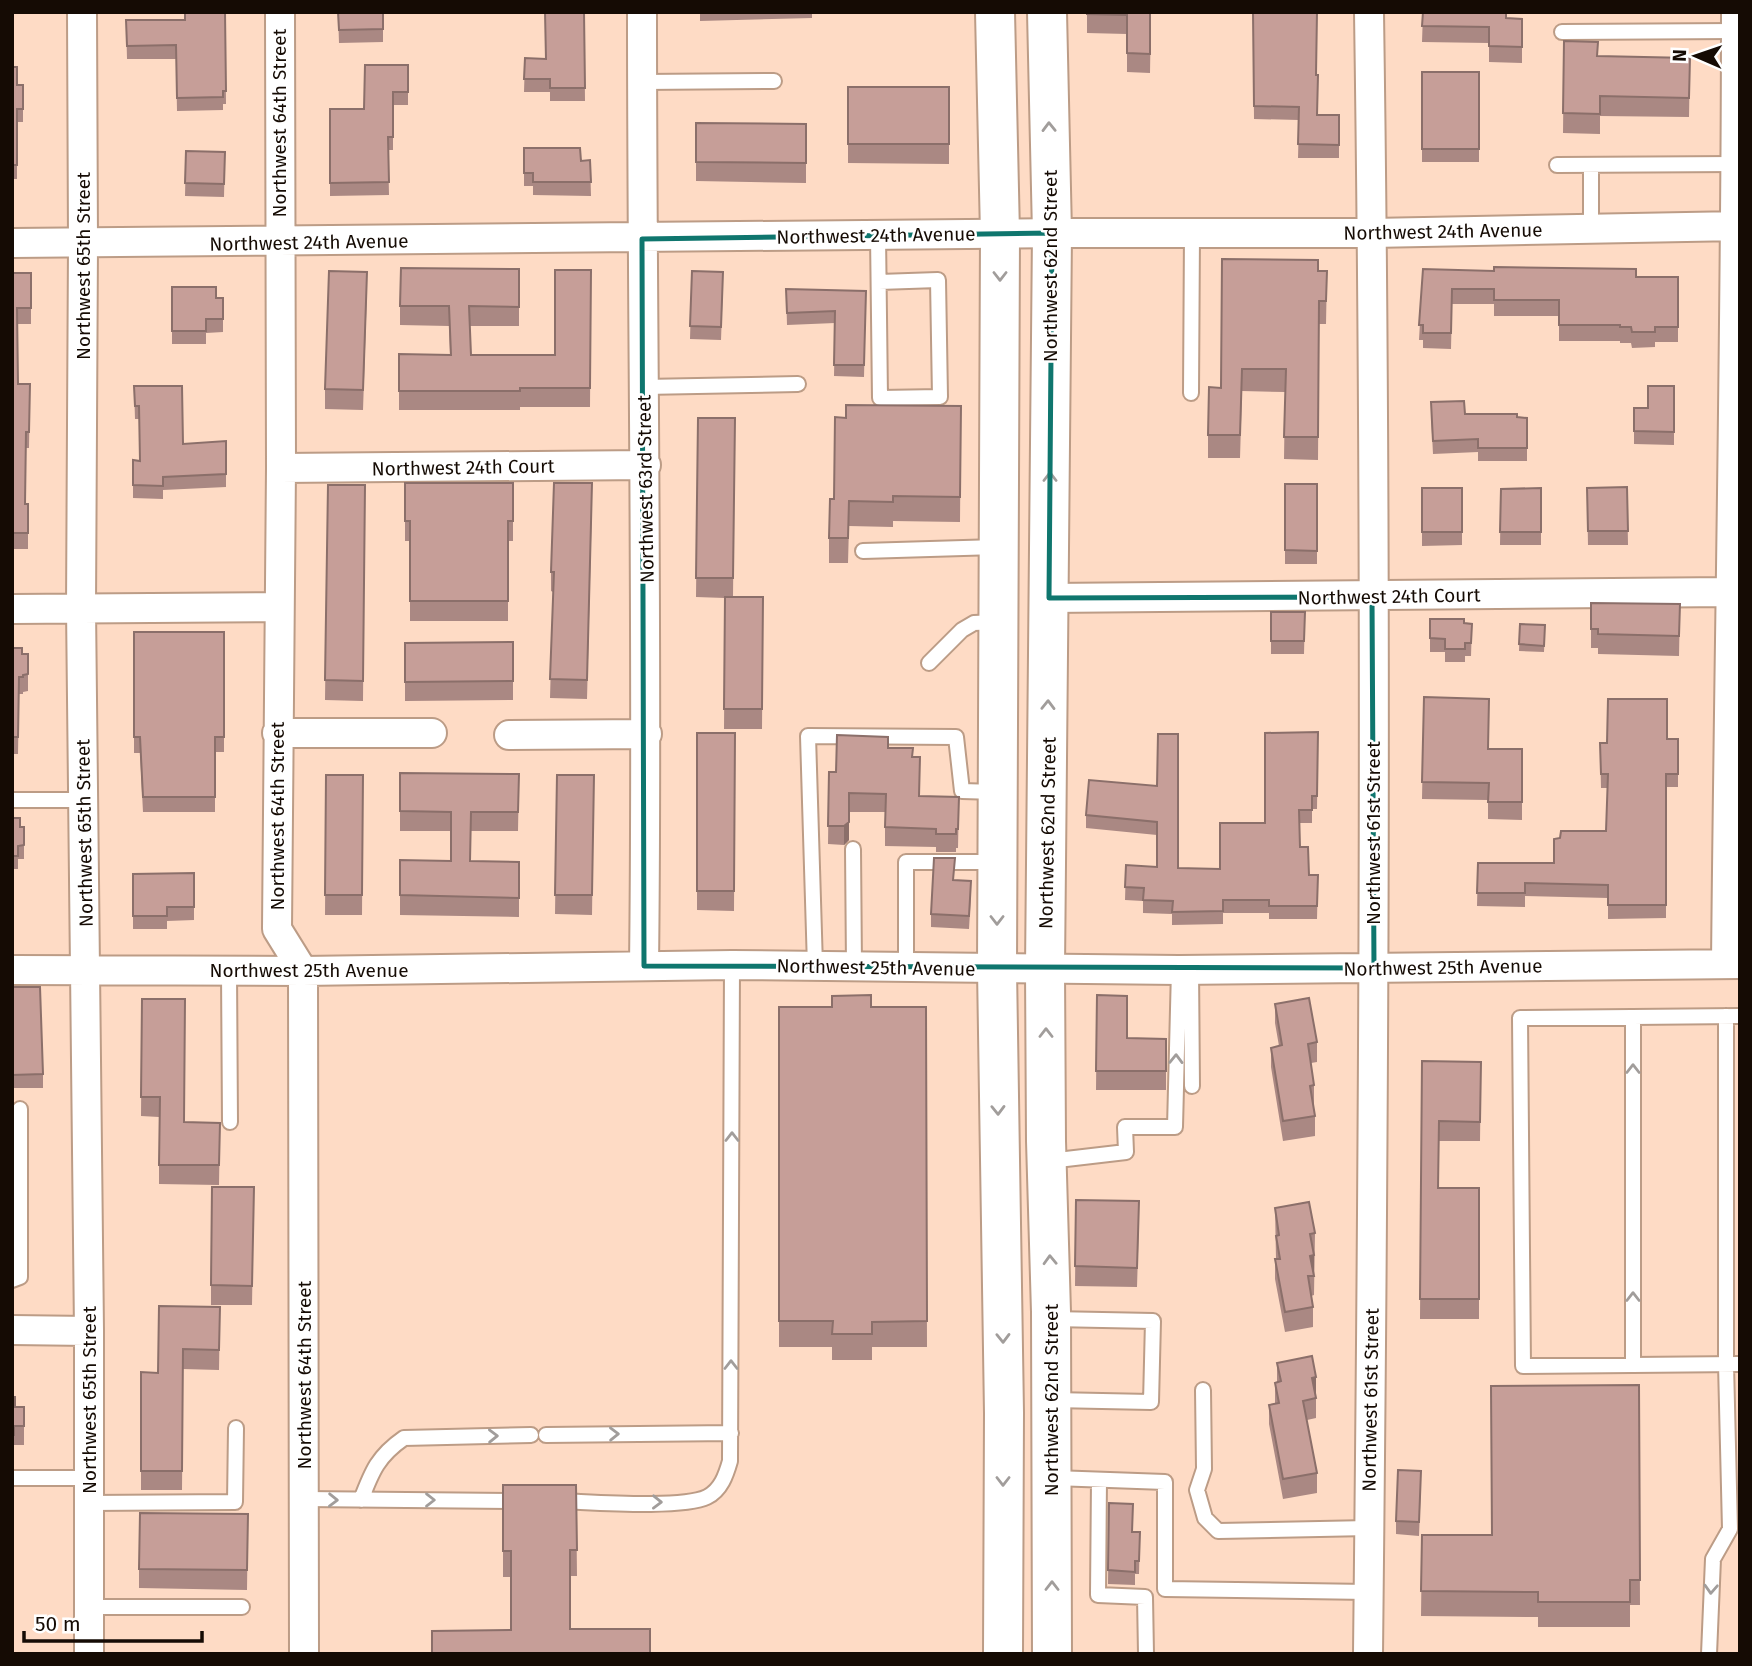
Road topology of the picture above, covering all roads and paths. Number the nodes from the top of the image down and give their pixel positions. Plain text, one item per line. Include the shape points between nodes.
1 (82, 12) edge
2 (280, 12) edge
3 (642, 12) edge
4 (995, 12) edge
5 (1047, 12) edge
6 (1368, 12) edge
7 (1736, 22) edge
8 (1562, 32) dead end
9 (774, 81) dead end
10 (642, 82) junction
11 (1736, 164) junction
12 (1557, 165) dead end
13 (1591, 165) junction
14 (1738, 226) edge
15 (1591, 229) junction
16 (1000, 233) junction
17 (1052, 233) junction
18 (1192, 233) junction
19 (1372, 233) junction
20 (878, 235) junction
21 (642, 239) junction
22 (279, 242) junction
23 (12, 243) edge
24 (83, 244) junction
25 (879, 282) junction
26 (798, 384) dead end
27 (644, 387) junction
28 (1191, 393) dead end
29 (646, 465) junction
30 (281, 468) junction
31 (998, 547) junction
32 (863, 551) dead end
33 (1729, 593) junction
34 (1372, 597) junction
35 (1049, 598) junction
36 (279, 607) junction
37 (81, 608) junction
38 (12, 609) edge
39 (998, 622) junction
40 (929, 663) dead end
41 (277, 733) junction
42 (432, 733) dead end
43 (647, 734) junction
44 (509, 736) dead end
45 (997, 792) junction
46 (12, 800) edge
47 (83, 800) junction
48 (853, 849) dead end
49 (997, 862) junction
50 (1733, 964) edge
51 (732, 965) junction
52 (643, 966) junction
53 (815, 967) junction
54 (854, 967) junction
55 (906, 968) junction
56 (997, 968) junction
57 (1374, 968) junction
58 (1045, 969) junction
59 (1185, 969) junction
60 (12, 970) edge
61 (86, 970) junction
62 (229, 971) junction
63 (303, 971) junction
64 (1733, 1016) edge
65 (1633, 1017) junction
66 (1192, 1086) dead end
67 (20, 1109) dead end
68 (230, 1122) dead end
69 (1047, 1161) junction
70 (12, 1280) edge
71 (1051, 1319) junction
72 (12, 1330) edge
73 (89, 1331) junction
74 (1733, 1364) edge
75 (1633, 1365) junction
76 (1203, 1390) dead end
77 (1051, 1400) junction
78 (236, 1428) dead end
79 (731, 1433) junction
80 (12, 1478) edge
81 (1052, 1478) junction
82 (1099, 1480) junction
83 (89, 1490) junction
84 (304, 1499) junction
85 (361, 1500) junction
86 (1369, 1528) junction
87 (1730, 1529) junction
88 (1740, 1542) edge
89 (1164, 1589) junction
90 (1368, 1592) junction
91 (1145, 1597) junction
92 (89, 1607) junction
93 (242, 1607) dead end
94 (89, 1654) edge
95 (304, 1654) edge
96 (1003, 1654) edge
97 (1052, 1654) edge
98 (1146, 1654) edge
99 (1368, 1654) edge
100 (1709, 1654) edge

1 - 24 street, Northwest 65th Street
2 - 22 street, Northwest 64th Street
3 - 10 street, Northwest 63rd Street
4 - 16 main road
17 -> 5 main road, Northwest 62nd Street
6 - 19 street, Northwest 61st Street
7 - 8 lane
7 - 11 street
9 - 10 lane
10 - 21 street, Northwest 63rd Street
11 - 13 lane
11 - 14 street
12 - 13 lane
13 - 15 lane
14 - 15 street, Northwest 24th Avenue
14 - 33 street
15 - 19 street, Northwest 24th Avenue
16 - 17 street, Northwest 24th Avenue
16 - 20 street, Northwest 24th Avenue
16 -> 31 main road
17 - 18 street, Northwest 24th Avenue
35 -> 17 main road, Northwest 62nd Street
18 - 19 street, Northwest 24th Avenue
18 - 28 lane
19 - 34 street, Northwest 61st Street
20 - 21 street, Northwest 24th Avenue
20 - 25 lane
21 - 22 street, Northwest 24th Avenue
21 - 27 street, Northwest 63rd Street
22 - 24 street, Northwest 24th Avenue
22 - 30 street, Northwest 64th Street
23 - 24 street, Northwest 24th Avenue
24 - 37 street, Northwest 65th Street
25 - 25 lane via 880,398 940,397 938,280
26 - 27 lane
27 - 29 street, Northwest 63rd Street
29 - 30 street, Northwest 24th Court
29 - 43 street, Northwest 63rd Street
30 - 36 street, Northwest 64th Street
31 - 32 lane
31 - 39 main road
33 - 34 street, Northwest 24th Court
33 - 50 street
34 - 35 street, Northwest 24th Court
34 - 57 street, Northwest 61st Street
58 -> 35 main road, Northwest 62nd Street
36 - 37 street
36 - 41 street, Northwest 64th Street
37 - 38 street
37 - 47 street, Northwest 65th Street
39 - 40 lane via 962,630
39 - 45 main road
41 - 42 street
41 - 63 street, Northwest 64th Street via 277,929
43 - 44 street
43 - 52 street, Northwest 63rd Street
45 - 49 main road
45 - 53 lane via 962,791 956,737 808,736
46 - 47 lane
47 - 61 street, Northwest 65th Street
48 - 54 lane
49 - 55 lane via 906,862
49 -> 56 main road
50 - 57 street, Northwest 25th Avenue
51 - 52 street, Northwest 25th Avenue
51 - 53 street, Northwest 25th Avenue
79 -> 51 lane
52 - 63 street, Northwest 25th Avenue
53 - 54 street, Northwest 25th Avenue
54 - 55 street, Northwest 25th Avenue
55 - 56 street, Northwest 25th Avenue
56 - 58 street, Northwest 25th Avenue
56 -> 96 main road
57 - 59 street, Northwest 25th Avenue
57 - 86 street, Northwest 61st Street
58 - 59 street, Northwest 25th Avenue
69 -> 58 main road, Northwest 62nd Street
59 - 66 lane
69 -> 59 lane via 1126,1153 1125,1127 1175,1127
60 - 61 street, Northwest 25th Avenue
61 - 62 street, Northwest 25th Avenue
61 - 73 street, Northwest 65th Street
62 - 63 street, Northwest 25th Avenue
62 - 68 lane
63 - 84 street, Northwest 64th Street
64 - 65 lane
64 - 74 lane
75 -> 65 lane
65 - 75 lane via 1520,1018 1523,1366
67 - 70 lane via 20,1277
71 -> 69 main road, Northwest 62nd Street
71 - 77 main road, Northwest 62nd Street
71 - 77 lane via 1153,1321 1151,1402
72 - 73 street
73 - 83 street, Northwest 65th Street
74 - 75 lane
74 - 87 lane
76 - 86 lane via 1204,1469 1197,1490 1205,1518 1218,1531
77 - 81 main road, Northwest 62nd Street
78 - 83 lane via 235,1502
85 -> 79 lane via 373,1468 404,1438
85 -> 79 lane via 688,1503 709,1496 723,1481 730,1461
80 - 83 lane
81 - 82 lane
97 -> 81 main road, Northwest 62nd Street
82 - 89 lane via 1165,1482
82 - 91 lane via 1098,1595
83 - 92 street, Northwest 65th Street
84 -> 85 lane
84 - 95 street, Northwest 64th Street
86 - 90 street, Northwest 61st Street
87 - 88 lane
87 -> 100 lane via 1713,1559
89 - 90 lane
89 - 91 lane
90 - 99 street, Northwest 61st Street
91 - 98 lane
92 - 93 lane
92 - 94 street, Northwest 65th Street

